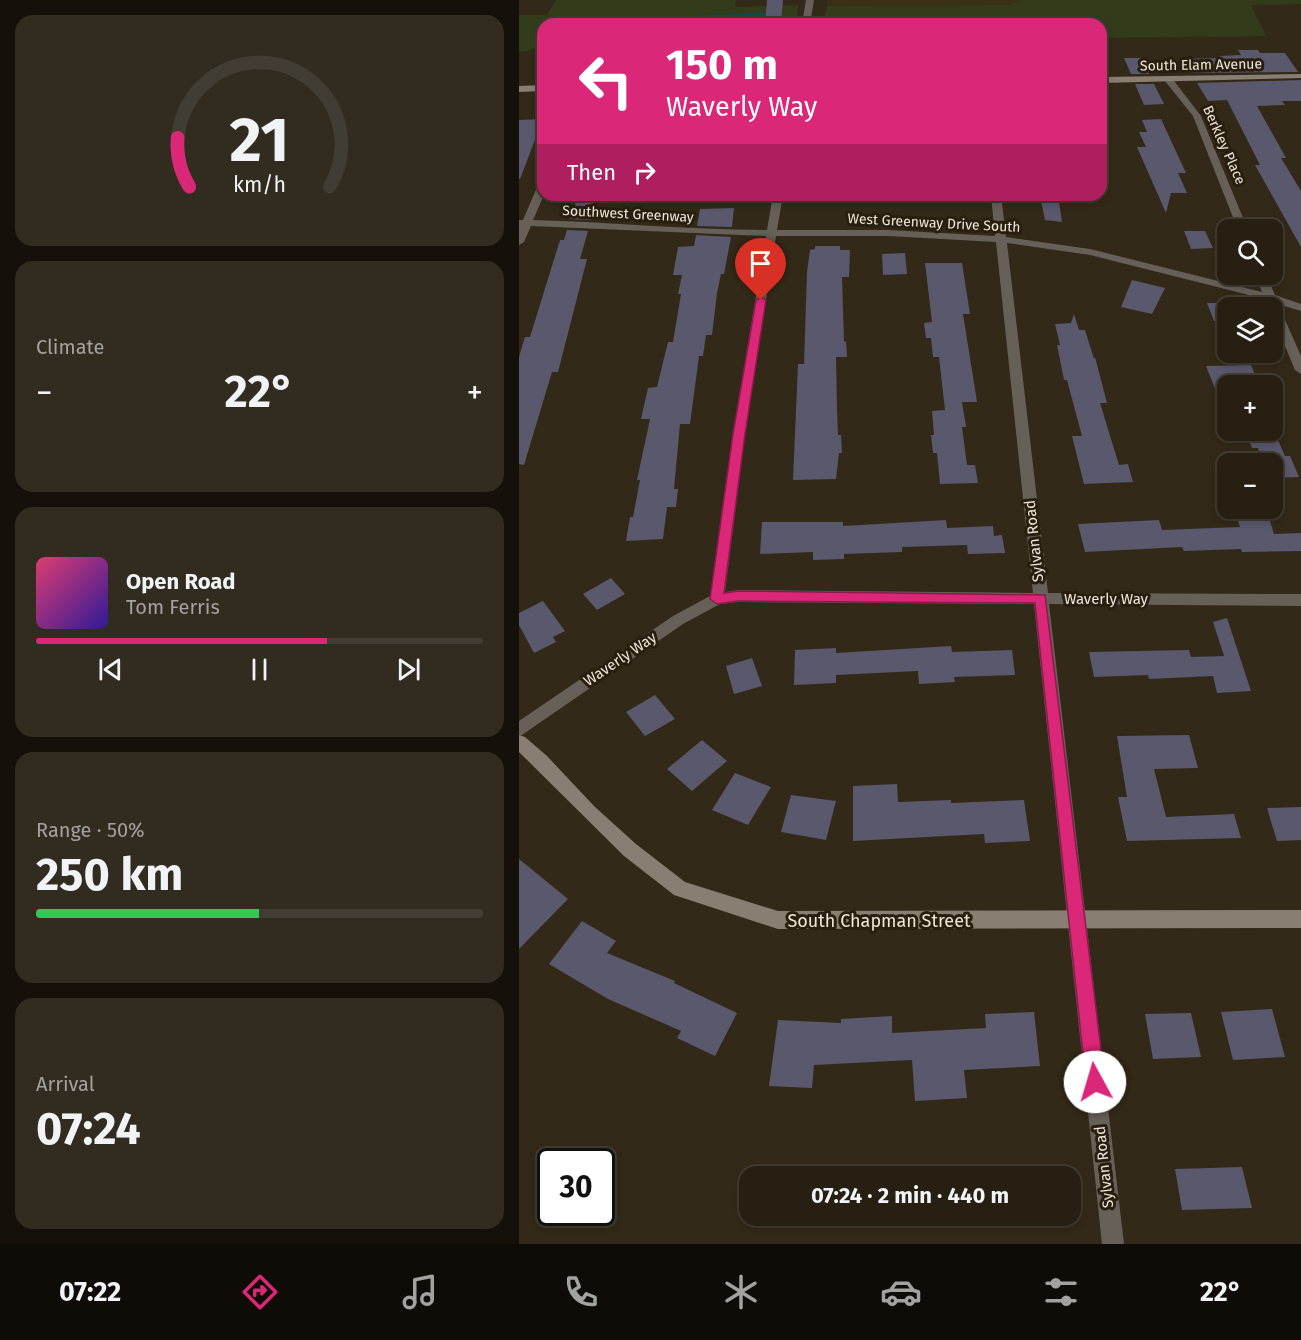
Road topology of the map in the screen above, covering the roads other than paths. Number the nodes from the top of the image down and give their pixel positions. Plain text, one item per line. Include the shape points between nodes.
1 (810, 0) edge
2 (807, 18) edge
3 (1301, 76) edge
4 (1168, 79) junction
5 (1107, 80) edge
6 (537, 88) edge
7 (519, 89) edge
8 (537, 196) edge
9 (777, 201) edge
10 (997, 201) edge
11 (1239, 219) edge
12 (523, 223) edge
13 (772, 233) junction
14 (1001, 239) junction
15 (519, 242) edge
16 (1264, 285) edge
17 (1269, 297) joint
18 (1283, 302) edge
19 (1301, 308) edge
20 (1283, 329) edge
21 (1301, 370) edge
22 (1041, 598) junction
23 (717, 599) junction
24 (1301, 600) edge
25 (519, 730) edge
26 (519, 742) edge
27 (1301, 919) edge
28 (1078, 921) junction
29 (1113, 1244) edge

1 - 2 street
3 - 4 street, South Elam Avenue
4 - 5 street, South Elam Avenue
4 - 11 street, Berkley Place via 1197,116
6 - 7 street
8 - 12 street
9 - 13 street
10 - 14 street, Sylvan Road
12 - 13 street, Southwest Greenway
12 - 15 street
13 - 14 street, West Greenway Drive South via 888,233
13 - 23 street
14 - 17 street, West Greenway Drive South via 1090,252
14 - 22 street, Sylvan Road
16 - 17 street
18 - 19 street, West Greenway Drive South
20 - 21 street
22 - 23 street, Waverly Way
22 - 24 street, Waverly Way
22 - 28 street, Sylvan Road
23 - 25 street, Waverly Way via 678,620
26 - 28 street, South Chapman Street via 589,812 680,889 768,917 790,920
27 - 28 street, South Chapman Street
28 - 29 street, Sylvan Road

